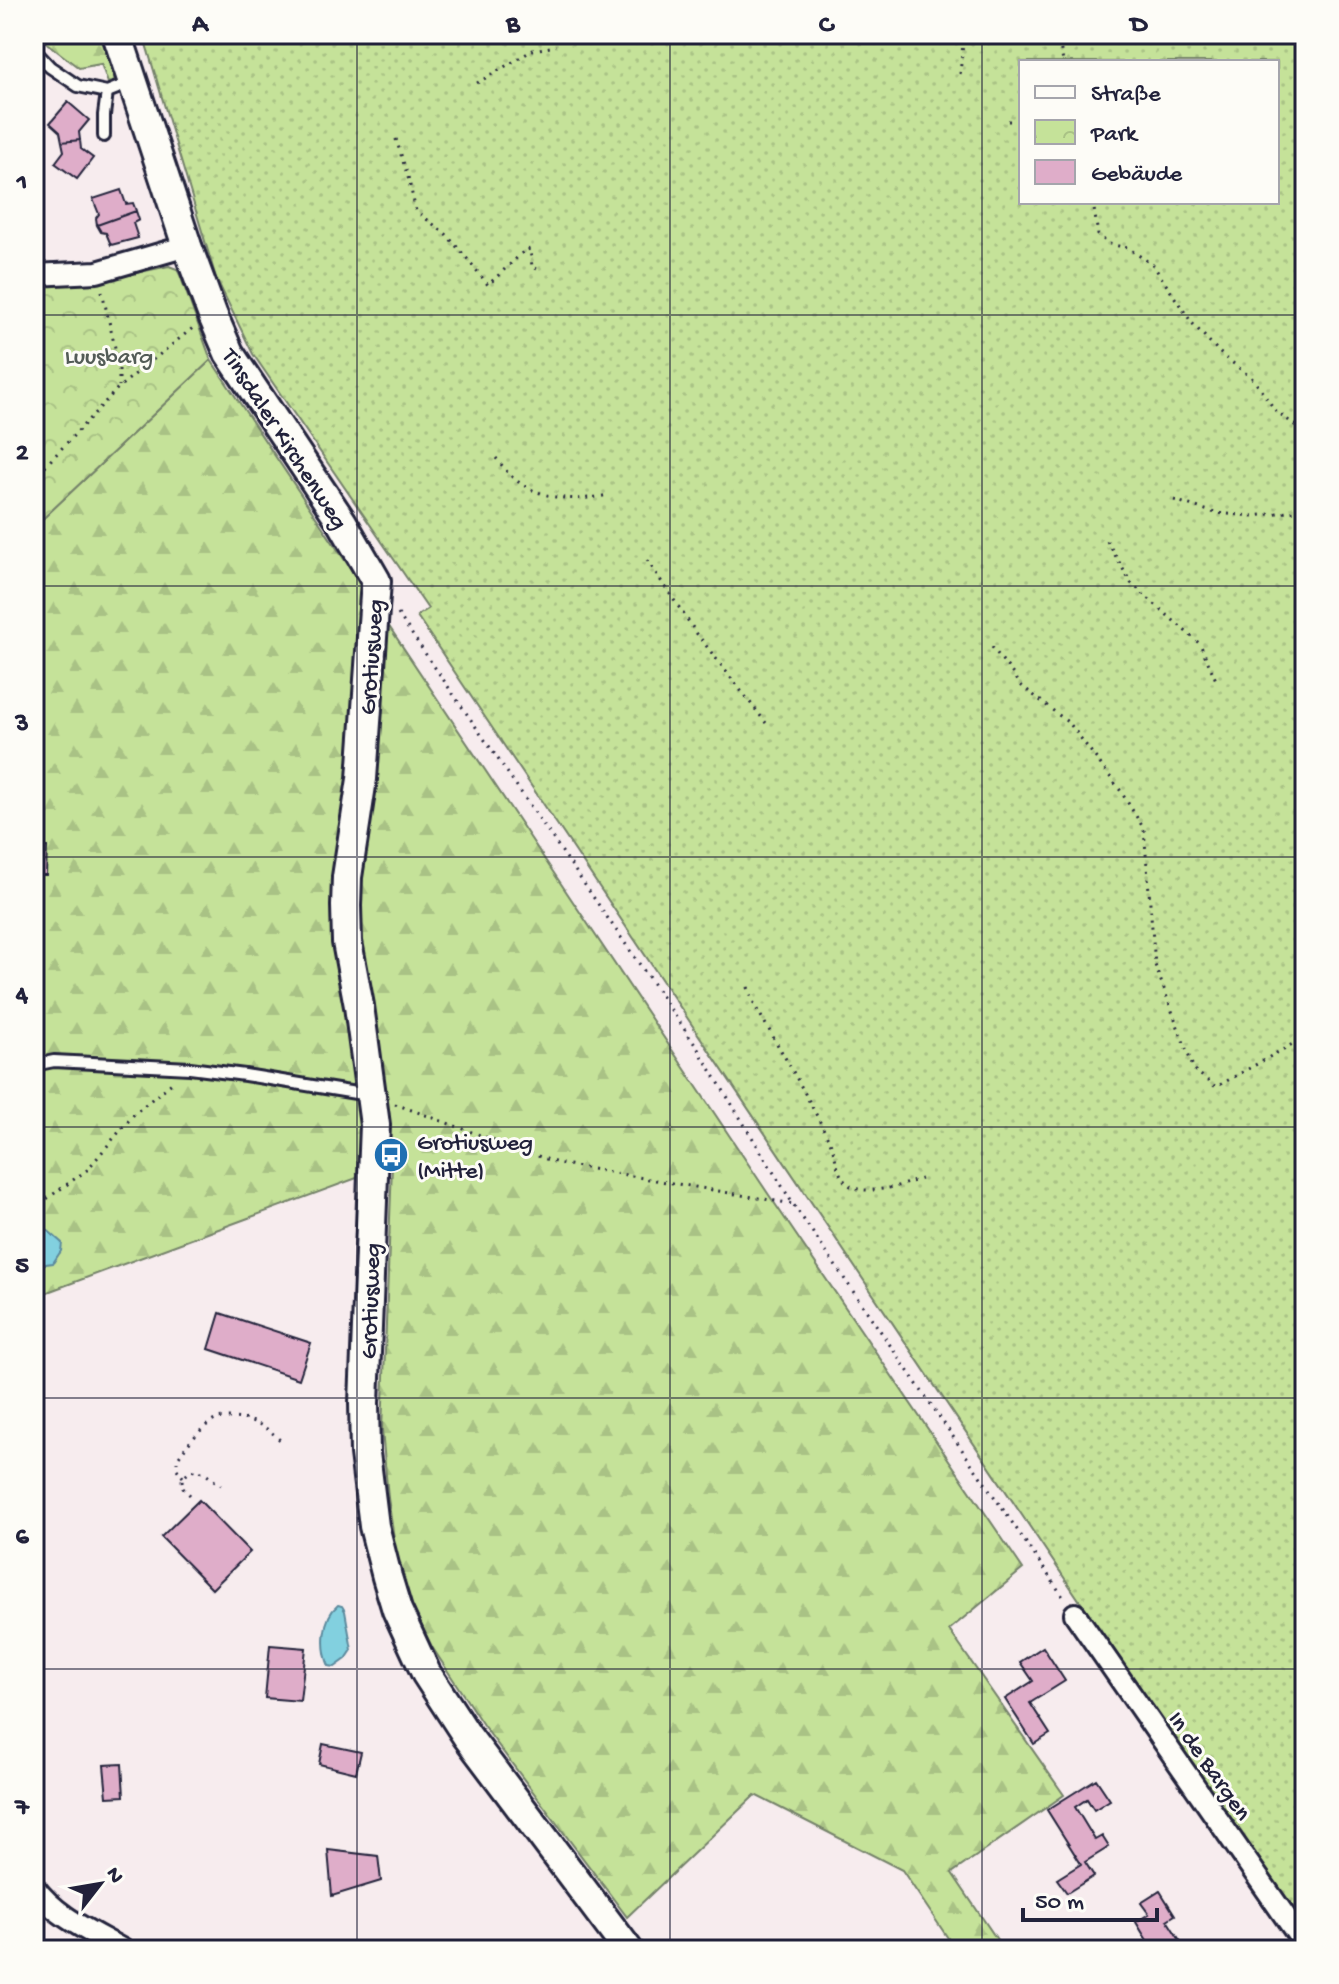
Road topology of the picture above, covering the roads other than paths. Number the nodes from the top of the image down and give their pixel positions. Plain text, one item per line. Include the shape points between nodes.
1 (117, 34) edge
2 (34, 50) edge
3 (120, 87) junction
4 (104, 136) dead end
5 (187, 246) junction
6 (34, 275) edge
7 (376, 581) joint
8 (34, 1065) edge
9 (370, 1095) junction
10 (1075, 1614) road end
11 (34, 1887) edge
12 (1305, 1945) edge
13 (123, 1950) edge
14 (628, 1950) edge

1 - 3 street, Tinsdaler Kirchenweg
2 - 3 lane via 78,86
3 - 4 lane via 104,115
3 - 5 street, Tinsdaler Kirchenweg
5 - 6 street via 97,272
5 - 7 street, Tinsdaler Kirchenweg via 229,353
7 - 9 street, Grotiusweg via 362,779 346,906
8 - 9 lane via 54,1061 190,1068
9 - 14 street, Grotiusweg via 375,1125 365,1453 387,1577 413,1647 445,1704
10 - 12 street, In de Bargen
11 - 13 street via 77,1924

